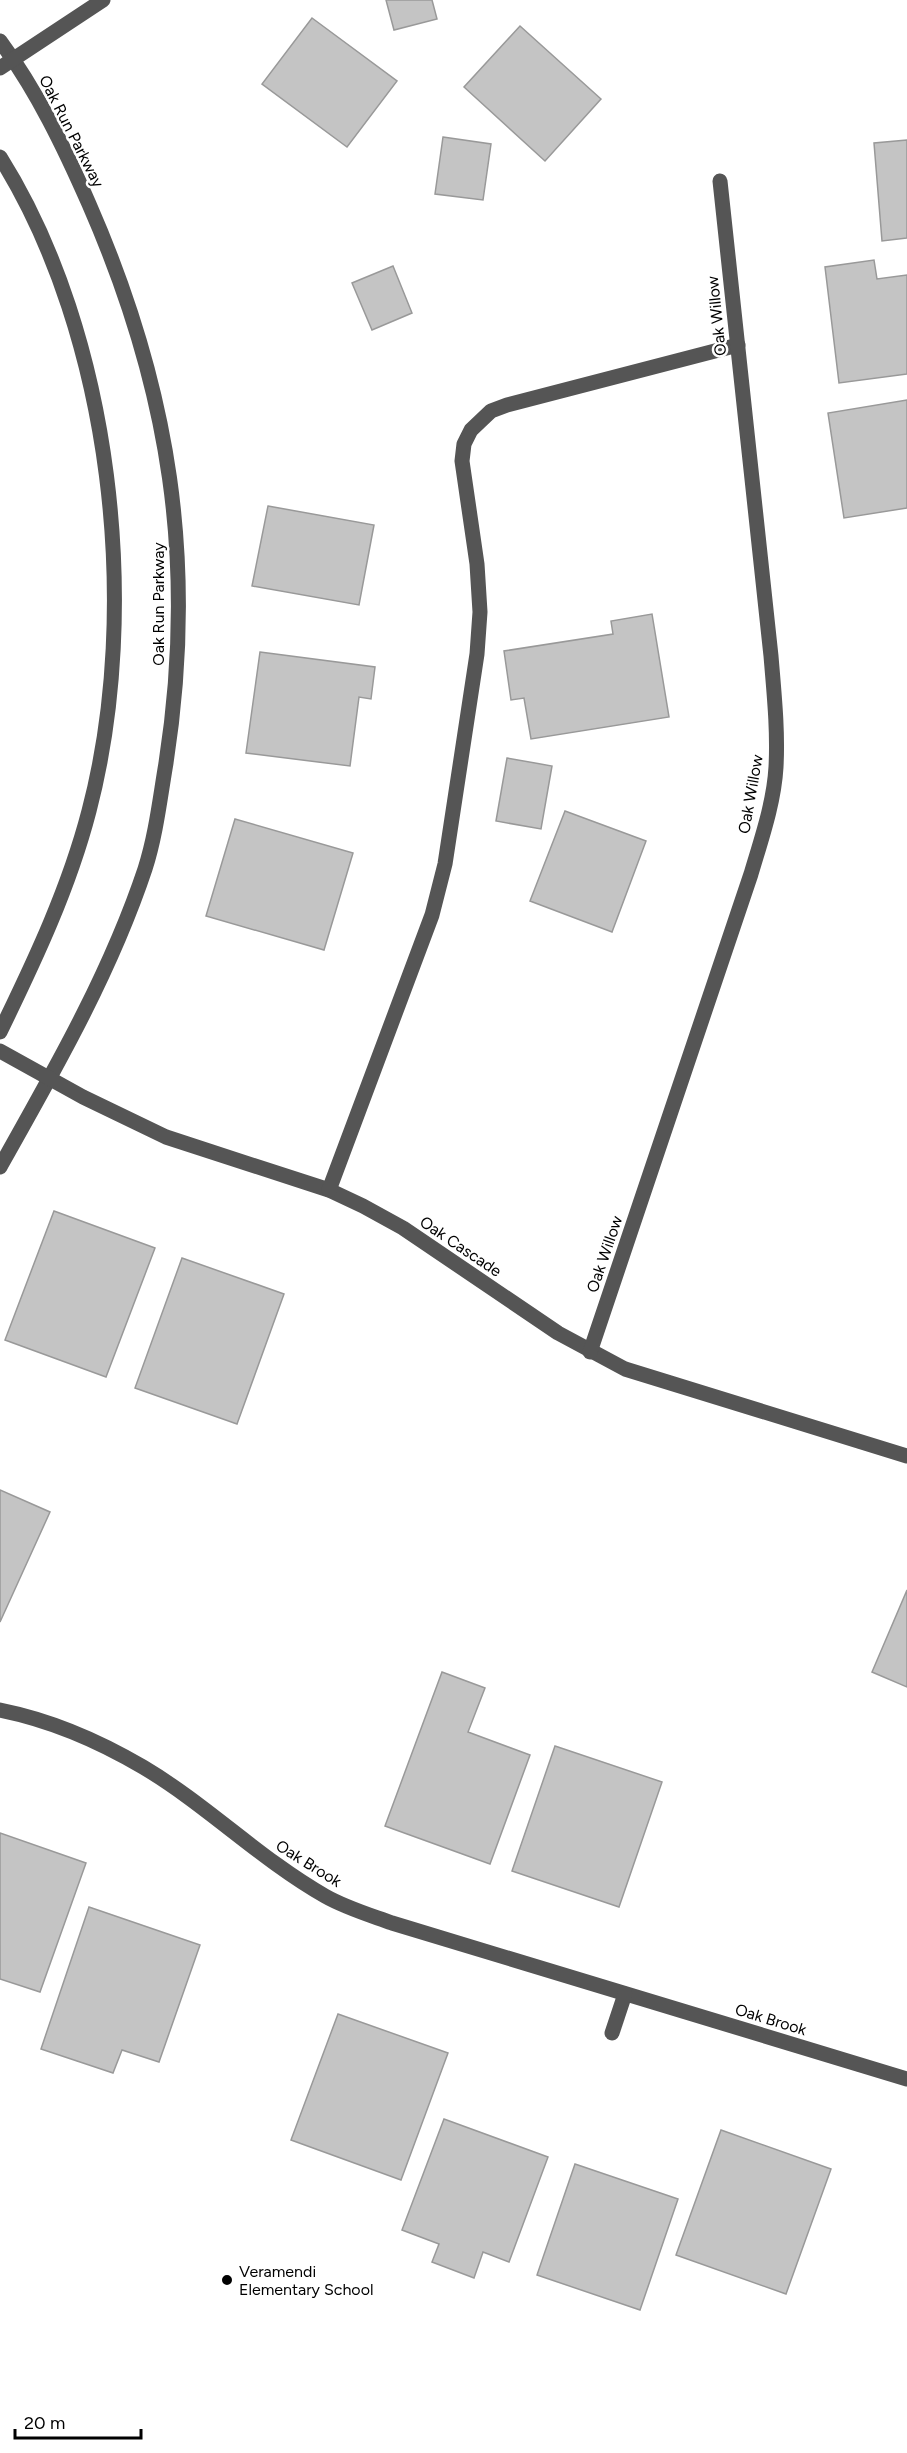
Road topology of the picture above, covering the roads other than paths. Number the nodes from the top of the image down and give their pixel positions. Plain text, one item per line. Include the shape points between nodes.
1 (104, 0) edge
2 (0, 40) edge
3 (14, 59) junction
4 (0, 68) edge
5 (0, 157) edge
6 (720, 182) dead end
7 (738, 345) junction
8 (0, 1032) edge
9 (0, 1051) edge
10 (49, 1078) junction
11 (0, 1167) edge
12 (329, 1190) junction
13 (590, 1352) junction
14 (907, 1456) edge
15 (0, 1710) edge
16 (625, 1994) junction
17 (612, 2033) dead end
18 (907, 2079) edge

1 - 3 street
2 - 3 street, Oak Run Parkway
3 - 4 street
3 - 10 street, Oak Run Parkway via 49,118 80,183 133,313 162,430 179,560 172,722 145,867 90,1000
5 - 8 street via 29,210 50,261 88,373 112,520 115,587 106,725 89,810 40,950
6 - 7 street, Oak Willow
7 - 12 street via 507,405 480,420 464,444 462,461 480,612 445,864 432,915
7 - 13 street, Oak Willow via 771,656 776,769 751,874
9 - 10 street, Oak Cascade
10 - 11 street, Oak Run Parkway
10 - 12 street, Oak Cascade via 166,1137
12 - 13 street, Oak Cascade via 403,1228
13 - 14 street, Oak Cascade via 675,1386
15 - 16 street, Oak Brook via 32,1717 143,1767 274,1864 327,1897 392,1923
16 - 17 street
16 - 18 street, Oak Brook

